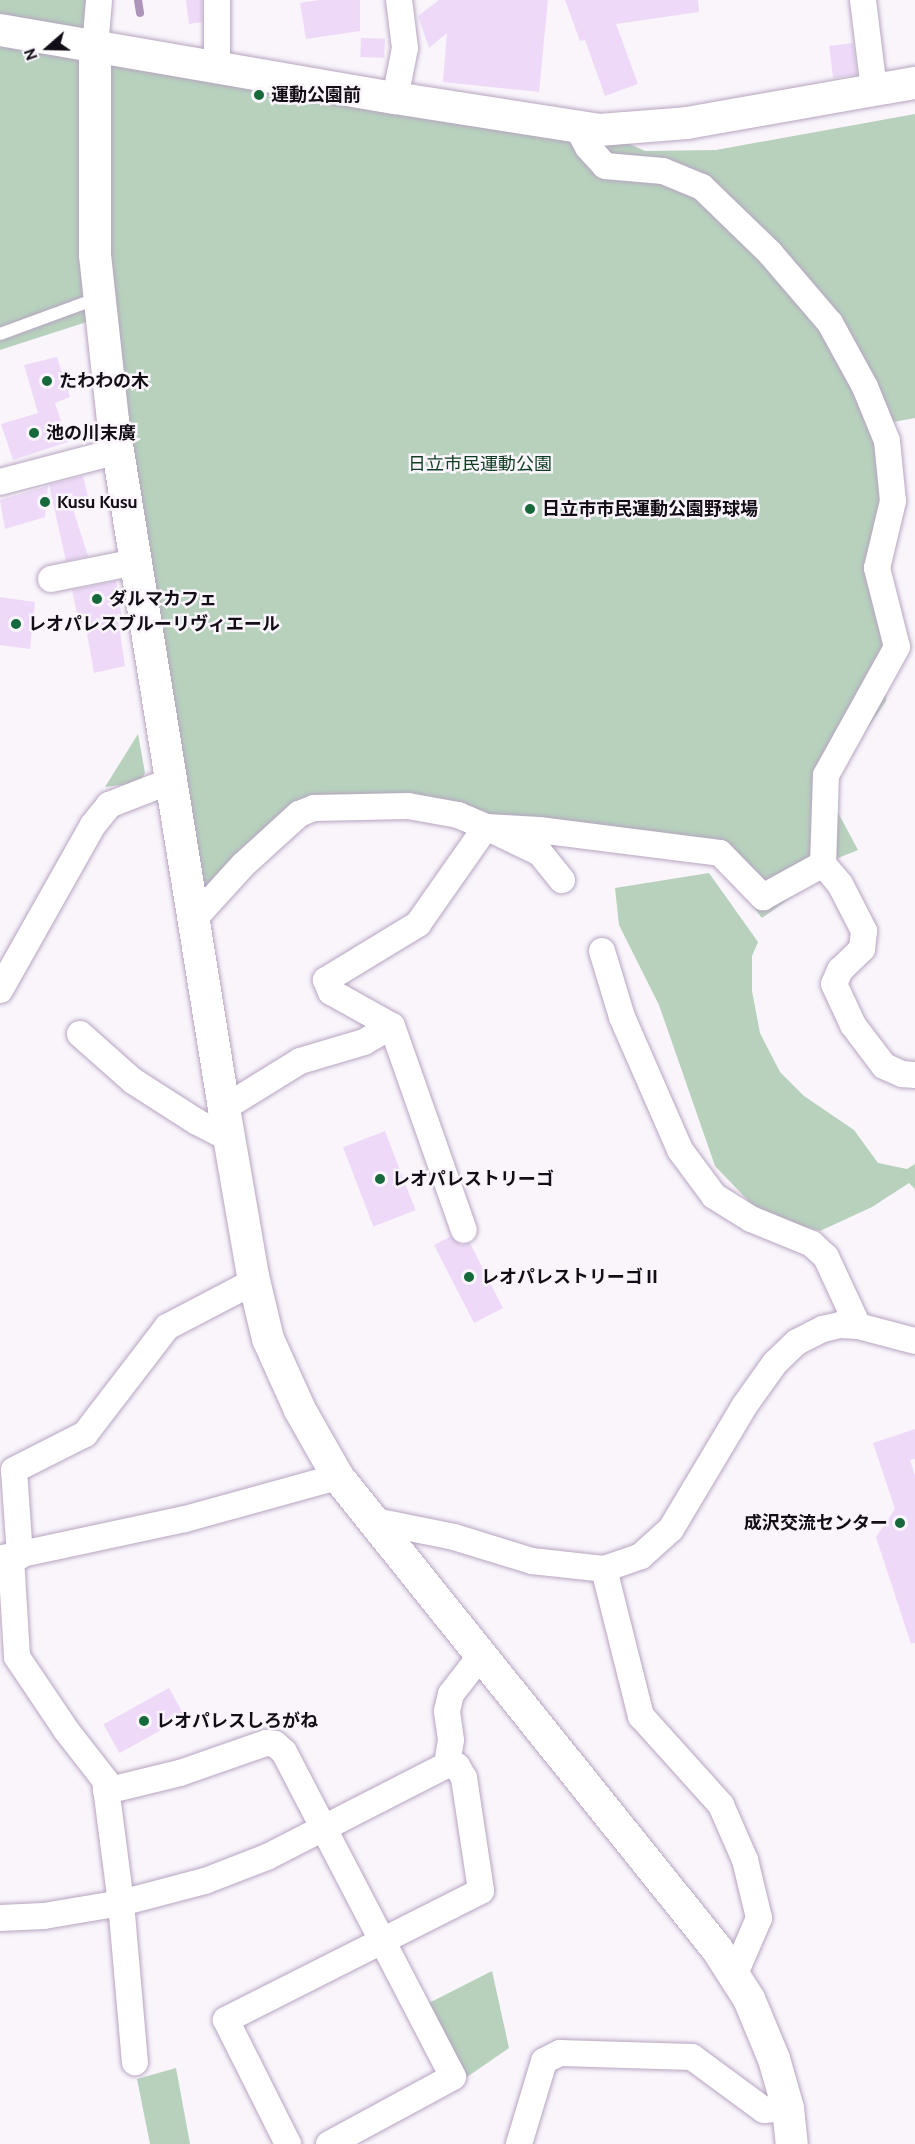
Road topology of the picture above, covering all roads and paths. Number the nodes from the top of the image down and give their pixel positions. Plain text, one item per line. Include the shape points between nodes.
1 (99, 0) edge
2 (217, 0) edge
3 (863, 0) edge
4 (403, 2) edge
5 (0, 30) edge
6 (94, 48) junction
7 (217, 67) junction
8 (915, 83) edge
9 (874, 89) junction
10 (395, 98) junction
11 (577, 128) junction
12 (98, 298) junction
13 (0, 334) edge
14 (118, 451) junction
15 (0, 482) edge
16 (135, 562) junction
17 (51, 579) dead end
18 (170, 781) junction
19 (486, 827) junction
20 (823, 864) junction
21 (562, 880) dead end
22 (193, 920) junction
23 (602, 951) dead end
24 (7, 967) edge
25 (0, 990) edge
26 (392, 1026) junction
27 (80, 1034) dead end
28 (915, 1075) edge
29 (226, 1123) junction
30 (464, 1230) dead end
31 (255, 1281) junction
32 (858, 1326) junction
33 (914, 1340) edge
34 (338, 1477) junction
35 (370, 1520) junction
36 (10, 1557) edge
37 (604, 1569) junction
38 (483, 1654) junction
39 (447, 1765) junction
40 (106, 1791) junction
41 (324, 1828) junction
42 (122, 1903) junction
43 (0, 1918) edge
44 (382, 1941) junction
45 (734, 1976) junction
46 (135, 2062) dead end
47 (788, 2108) junction
48 (288, 2144) edge
49 (329, 2144) edge
50 (519, 2144) edge
51 (792, 2144) edge

1 - 6 street
2 - 7 street
3 - 9 street
4 - 10 street via 405,48
5 - 6 street
6 - 7 street
6 - 12 street
7 - 10 street
8 - 9 street
9 - 11 street via 658,127
10 - 11 street
11 - 20 street via 605,166 663,171 702,187 770,253 830,322 865,387 887,441 893,501 877,568 897,647 826,775
12 - 13 lane
12 - 14 street
14 - 15 street
14 - 16 street
16 - 17 street
16 - 18 street
18 - 22 street
18 - 24 street via 109,805
19 - 20 street via 720,853 763,897
19 - 21 street via 540,853
19 - 22 street via 458,815 408,806 314,808 299,814 251,857
19 - 26 street via 418,924 326,980 331,992
20 - 28 street via 840,884 864,931 862,949 840,970 834,984 853,1025 885,1066
22 - 29 street
23 - 32 street via 622,1017 681,1150 714,1197 751,1219 812,1244 826,1257
24 - 25 street
26 - 29 street via 364,1042 300,1061
26 - 30 street
27 - 29 street via 133,1081 197,1122
29 - 31 street
31 - 34 street via 268,1339 300,1410
31 - 36 street via 167,1327 85,1434 14,1470
32 - 33 street
32 - 37 street via 840,1325 810,1334 775,1363 671,1529 641,1556
34 - 35 street
34 - 36 street via 185,1519
35 - 37 street via 454,1537 532,1561
35 - 38 street
36 - 40 street via 17,1657 66,1731 105,1780
37 - 45 street via 641,1716 721,1805 745,1860 759,1918
38 - 39 street via 451,1694 447,1711 451,1740
38 - 45 street via 717,1949
39 - 41 street
39 - 44 street via 457,1766 464,1778 481,1891
40 - 41 street via 180,1773 266,1743 275,1744 284,1752
40 - 42 street
41 - 42 street via 267,1857 205,1881
41 - 44 street
42 - 43 street via 44,1916
42 - 46 street
44 - 48 street via 226,2020
44 - 49 street via 453,2077
45 - 47 street via 749,1999 774,2059
47 - 50 street via 764,2110 692,2057 560,2053 544,2061
47 - 51 street

